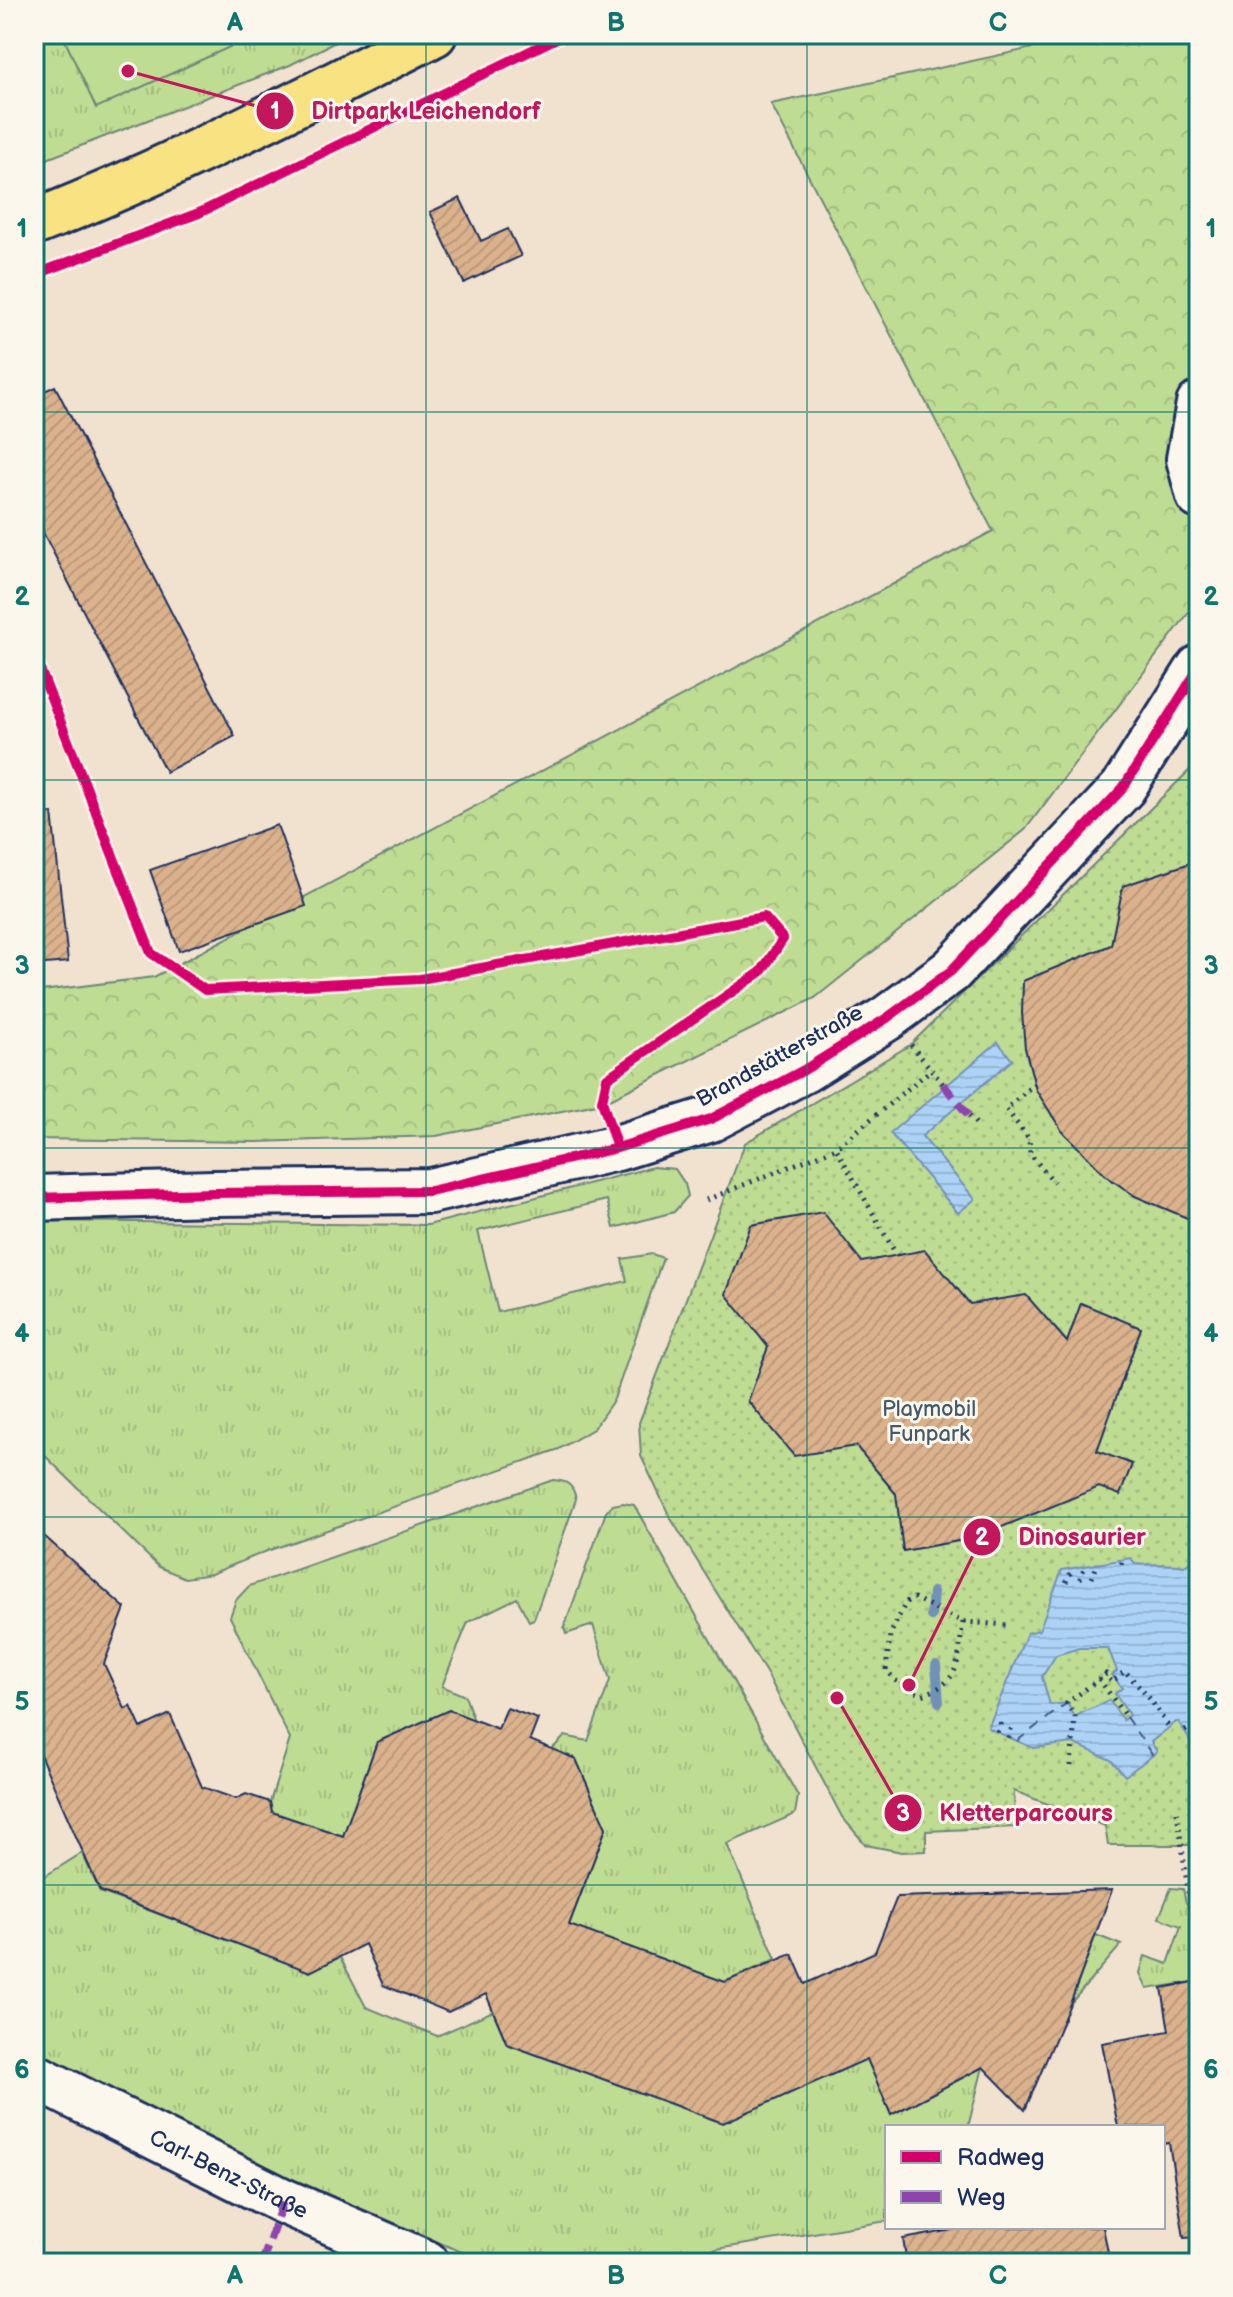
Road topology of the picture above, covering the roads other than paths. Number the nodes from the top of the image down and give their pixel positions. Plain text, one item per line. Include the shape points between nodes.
1 (434, 34) edge
2 (34, 223) edge
3 (1199, 404) edge
4 (1199, 496) edge
5 (1199, 668) edge
6 (34, 1198) edge
7 (34, 2076) edge
8 (426, 2263) edge

1 - 2 main road via 301,102
3 - 4 street via 1189,459
5 - 6 street, Brandstätterstraße via 1123,788 951,971 804,1070 711,1119 617,1148 430,1191
7 - 8 street, Carl-Benz-Straße via 283,2201

